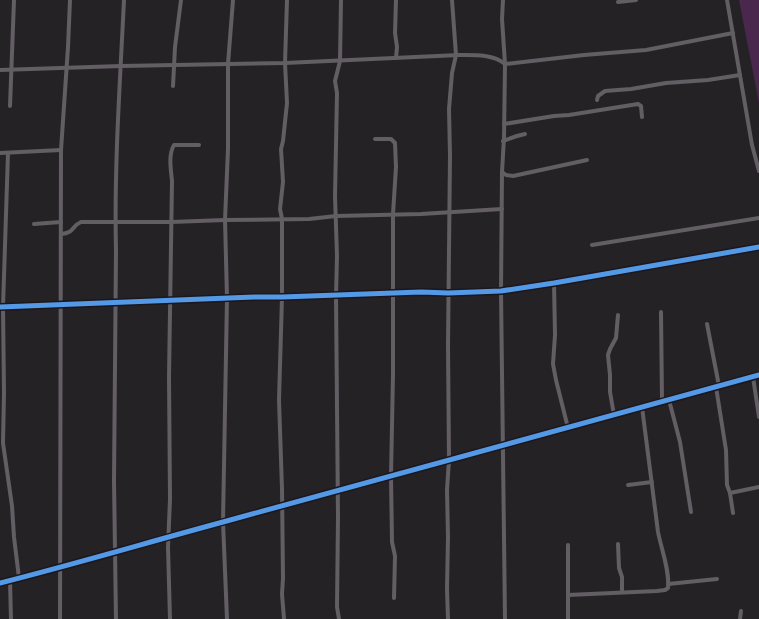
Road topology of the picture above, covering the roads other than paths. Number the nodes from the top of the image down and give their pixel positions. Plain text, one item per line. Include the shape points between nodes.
1 (14, 0) edge
2 (70, 0) edge
3 (124, 0) edge
4 (181, 0) edge
5 (233, 0) edge
6 (287, 0) edge
7 (341, 0) edge
8 (396, 0) edge
9 (452, 0) edge
10 (503, 0) edge
11 (636, 0) edge
12 (727, 0) edge
13 (618, 2) dead end
14 (733, 33) junction
15 (456, 55) junction
16 (396, 58) junction
17 (340, 61) junction
18 (228, 64) junction
19 (285, 64) junction
20 (505, 64) junction
21 (173, 65) junction
22 (120, 66) junction
23 (67, 67) junction
24 (0, 70) edge
25 (12, 70) junction
26 (740, 75) junction
27 (173, 86) dead end
28 (597, 100) dead end
29 (10, 106) dead end
30 (642, 117) dead end
31 (504, 124) junction
32 (525, 134) dead end
33 (375, 139) dead end
34 (504, 141) junction
35 (199, 145) dead end
36 (61, 150) junction
37 (0, 152) edge
38 (8, 152) junction
39 (587, 160) dead end
40 (759, 171) edge
41 (502, 172) junction
42 (502, 209) junction
43 (449, 212) junction
44 (393, 214) junction
45 (336, 216) junction
46 (282, 218) junction
47 (759, 218) edge
48 (225, 220) junction
49 (61, 222) junction
50 (116, 222) junction
51 (171, 222) junction
52 (34, 224) dead end
53 (61, 234) junction
54 (592, 245) dead end
55 (759, 247) edge
56 (554, 283) junction
57 (501, 291) junction
58 (392, 294) junction
59 (448, 294) junction
60 (336, 296) junction
61 (282, 297) junction
62 (227, 298) junction
63 (170, 300) junction
64 (115, 303) junction
65 (60, 305) junction
66 (1, 307) edge
67 (661, 312) dead end
68 (618, 315) dead end
69 (708, 324) dead end
70 (759, 375) edge
71 (753, 377) junction
72 (2, 382) edge
73 (718, 386) junction
74 (669, 400) junction
75 (662, 401) junction
76 (642, 408) junction
77 (614, 415) junction
78 (759, 416) edge
79 (568, 428) junction
80 (504, 446) junction
81 (449, 460) junction
82 (391, 476) junction
83 (652, 482) junction
84 (628, 485) dead end
85 (759, 487) edge
86 (338, 490) junction
87 (730, 493) junction
88 (282, 506) junction
89 (691, 512) dead end
90 (733, 513) dead end
91 (224, 522) junction
92 (169, 536) junction
93 (618, 544) dead end
94 (568, 545) dead end
95 (115, 553) junction
96 (60, 568) junction
97 (19, 578) junction
98 (717, 579) dead end
99 (10, 581) junction
100 (0, 583) edge
101 (668, 584) junction
102 (622, 592) junction
103 (568, 595) junction
104 (394, 598) dead end
105 (740, 611) dead end
106 (12, 619) edge
107 (60, 619) edge
108 (116, 619) edge
109 (170, 619) edge
110 (227, 619) edge
111 (284, 619) edge
112 (339, 619) edge
113 (448, 619) edge
114 (506, 619) edge
115 (568, 619) edge
116 (740, 619) edge

1 - 25 street
2 - 23 street
3 - 22 street
4 - 21 street
5 - 18 street
6 - 19 street
7 - 17 street
8 - 16 street
9 - 15 street
10 - 20 street
11 - 13 street
12 - 14 street
14 - 20 street via 646,50
14 - 26 street
15 - 16 street
15 - 20 street via 478,55
15 - 43 street via 449,109
16 - 17 street
17 - 19 street
17 - 45 street via 336,81
18 - 19 street
18 - 21 street
18 - 48 street
19 - 46 street via 287,103 281,149
20 - 31 street
21 - 22 street
21 - 27 street
22 - 23 street
22 - 50 street
23 - 25 street
23 - 36 street
24 - 25 street
25 - 29 street
26 - 28 street via 605,91
26 - 40 street
30 - 31 street via 638,104
31 - 34 street
32 - 34 street
33 - 44 street via 391,139 395,143
34 - 41 street
35 - 51 street via 174,145 171,150
36 - 38 street
36 - 49 street
37 - 38 street
38 - 66 street
39 - 41 street via 513,176
41 - 42 street
42 - 43 street
42 - 57 street
43 - 44 street
43 - 59 street
44 - 45 street
44 - 58 street
45 - 46 street
45 - 60 street
46 - 48 street
46 - 61 street
47 - 54 street
48 - 51 street
48 - 62 street
49 - 52 street
49 - 53 street
50 - 51 street
50 - 53 street via 81,222 71,232
50 - 64 street
51 - 63 street
53 - 65 street
55 - 56 street
56 - 57 street
56 - 79 street via 553,364
57 - 59 street
57 - 80 street
58 - 59 street
58 - 60 street
58 - 82 street
59 - 81 street
60 - 61 street
60 - 86 street
61 - 62 street
61 - 88 street via 279,400
62 - 63 street
62 - 91 street
63 - 64 street
63 - 92 street
64 - 65 street
64 - 95 street
65 - 66 street
65 - 96 street
66 - 72 street
67 - 75 street
68 - 77 street via 616,338 608,355
69 - 73 street
70 - 71 street
71 - 73 street
71 - 78 street
72 - 97 street via 3,443
73 - 74 street
73 - 87 street
74 - 75 street
74 - 89 street via 680,442
75 - 76 street
76 - 77 street
76 - 83 street
77 - 79 street
79 - 80 street
80 - 81 street
80 - 114 street
81 - 82 street
81 - 113 street
82 - 86 street
82 - 104 street
83 - 84 street
83 - 101 street
85 - 87 street
86 - 88 street
86 - 112 street
87 - 90 street
88 - 91 street
88 - 111 street
91 - 92 street
91 - 110 street
92 - 95 street
92 - 109 street
93 - 102 street
94 - 103 street
95 - 96 street
95 - 108 street
96 - 97 street
96 - 107 street
97 - 99 street
98 - 101 street
99 - 100 street
99 - 106 street
101 - 102 street via 665,590
102 - 103 street
103 - 115 street
105 - 116 street

